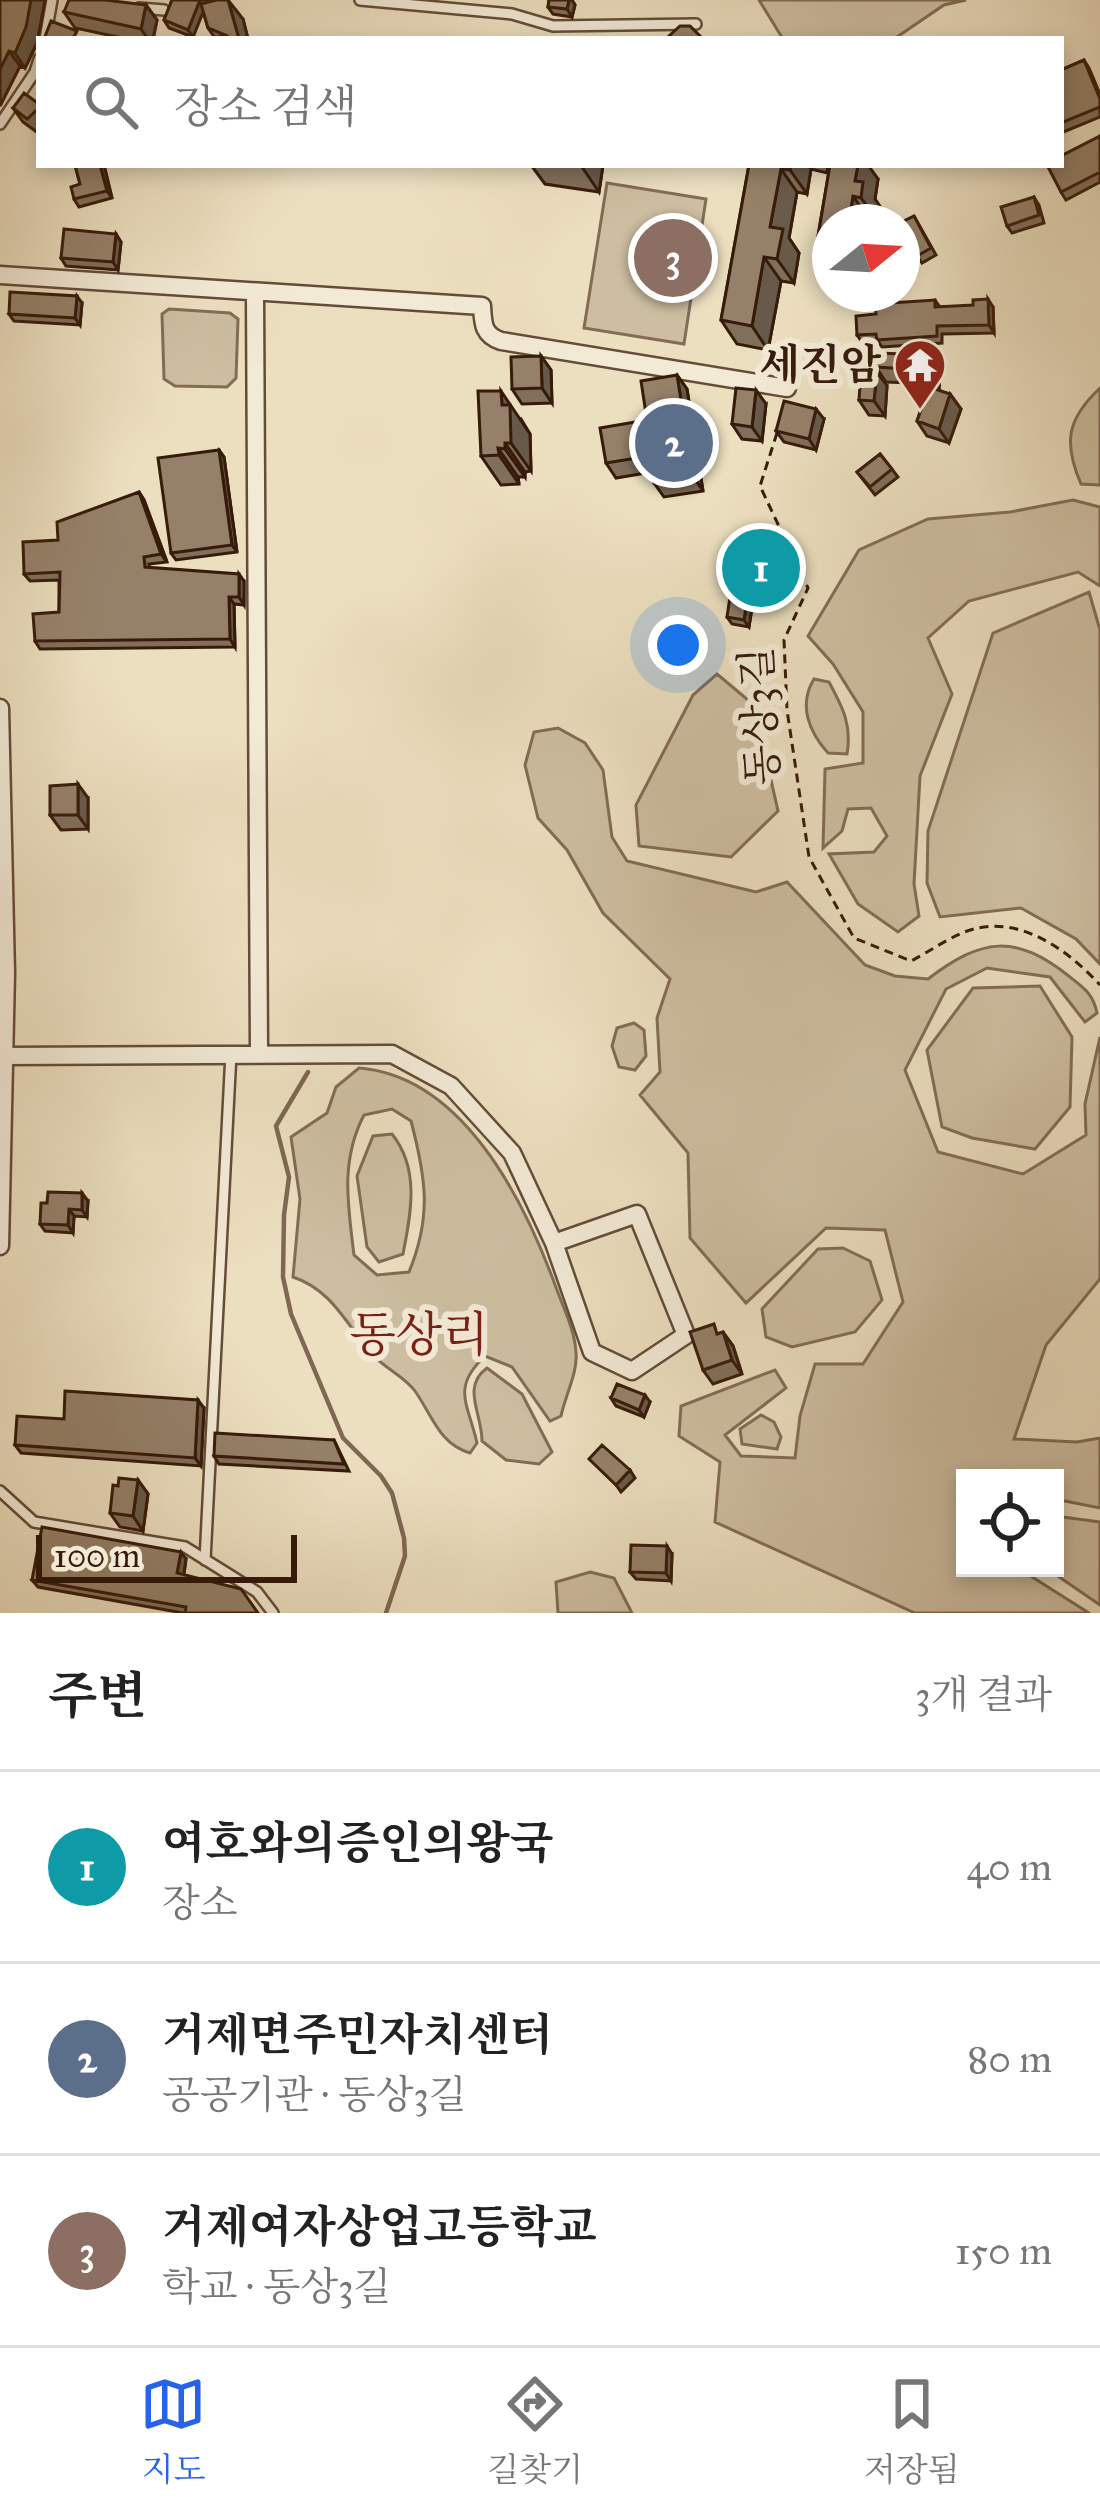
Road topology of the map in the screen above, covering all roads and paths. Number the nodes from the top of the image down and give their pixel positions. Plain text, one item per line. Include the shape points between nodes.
1 (52, 0) edge
2 (360, 0) edge
3 (130, 7) edge
4 (164, 10) edge
5 (696, 24) edge
6 (46, 36) edge
7 (36, 69) edge
8 (0, 124) edge
9 (0, 275) edge
10 (255, 293) junction
11 (787, 388) dead end
12 (778, 426) edge
13 (0, 708) edge
14 (1100, 985) edge
15 (231, 1053) junction
16 (259, 1053) junction
17 (4, 1056) junction
18 (554, 1243) junction
19 (0, 1246) edge
20 (0, 1491) edge
21 (205, 1560) junction
22 (273, 1613) edge

1 - 6 lane
2 - 5 lane via 512,14 554,26
3 - 4 lane
7 - 8 lane
9 - 10 street
10 - 11 street via 482,306 483,326 501,341
10 - 16 street
12 - 14 path, 동상3길 via 760,486 808,588 784,640 787,710 809,857 854,938 911,962 978,928 1027,930 1078,960
13 - 17 street
15 - 16 street
15 - 17 street
15 - 21 lane
16 - 18 street via 392,1054 451,1086 512,1153
17 - 19 street
18 - 18 street via 637,1214 686,1335 632,1371 592,1352
20 - 21 lane via 34,1522 185,1547
21 - 22 lane via 257,1592

